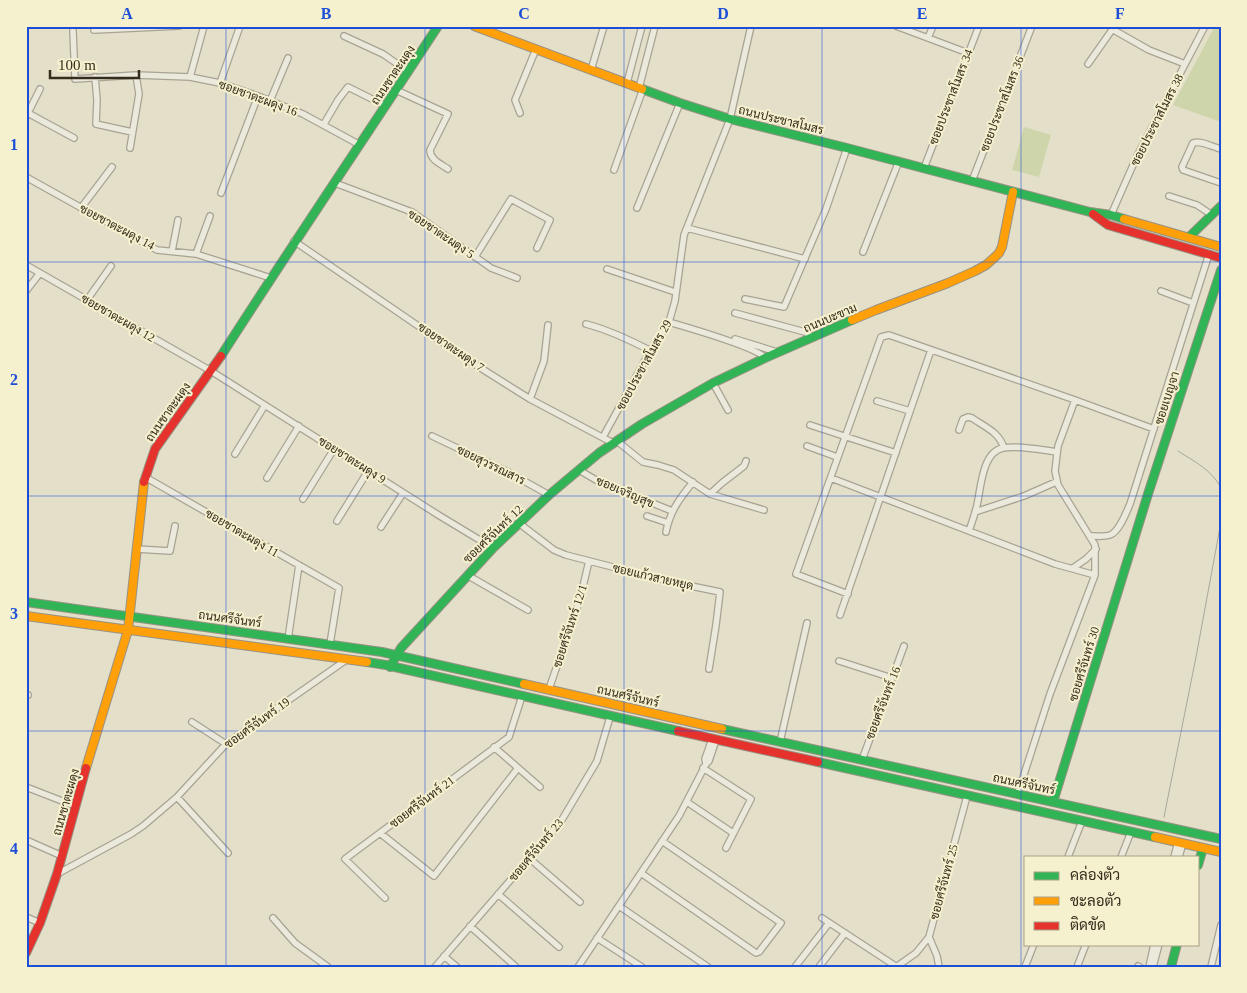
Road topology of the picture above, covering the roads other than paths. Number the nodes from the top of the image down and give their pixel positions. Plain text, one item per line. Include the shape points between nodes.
1 (179, 26) edge
2 (204, 26) edge
3 (240, 26) edge
4 (438, 26) edge
5 (474, 26) edge
6 (604, 26) edge
7 (642, 26) edge
8 (655, 26) edge
9 (751, 26) edge
10 (896, 26) edge
11 (932, 26) edge
12 (979, 26) edge
13 (1032, 26) edge
14 (1205, 26) edge
15 (1113, 28) edge
16 (94, 30) dead end
17 (73, 32) dead end
18 (344, 36) dead end
19 (928, 38) junction
20 (536, 49) junction
21 (968, 53) junction
22 (288, 58) dead end
23 (1088, 64) dead end
24 (1185, 64) junction
25 (591, 70) junction
26 (409, 72) junction
27 (136, 75) junction
28 (95, 77) junction
29 (190, 77) junction
30 (220, 83) junction
31 (627, 83) junction
32 (641, 88) junction
33 (40, 89) dead end
34 (396, 90) junction
35 (258, 96) junction
36 (270, 101) junction
37 (680, 103) junction
38 (386, 106) junction
39 (520, 113) dead end
40 (27, 114) edge
41 (730, 119) junction
42 (324, 124) junction
43 (132, 132) junction
44 (74, 138) dead end
45 (360, 144) junction
46 (130, 148) dead end
47 (847, 148) junction
48 (1221, 149) edge
49 (899, 161) junction
50 (112, 166) dead end
51 (924, 168) junction
52 (448, 169) dead end
53 (614, 170) dead end
54 (26, 178) edge
55 (972, 181) junction
56 (335, 182) junction
57 (1221, 182) edge
58 (1013, 192) junction
59 (221, 193) dead end
60 (1169, 196) dead end
61 (1221, 206) edge
62 (81, 208) junction
63 (637, 208) dead end
64 (1090, 212) junction
65 (1111, 215) junction
66 (1212, 215) junction
67 (210, 216) dead end
68 (178, 220) dead end
69 (687, 228) junction
70 (1189, 237) junction
71 (294, 241) junction
72 (1221, 247) edge
73 (537, 248) dead end
74 (172, 251) junction
75 (863, 252) dead end
76 (196, 254) junction
77 (1209, 254) junction
78 (475, 257) junction
79 (1221, 258) edge
80 (805, 259) junction
81 (26, 265) edge
82 (111, 266) dead end
83 (607, 269) dead end
84 (1221, 270) edge
85 (40, 273) junction
86 (272, 278) junction
87 (517, 278) dead end
88 (26, 291) edge
89 (1160, 291) dead end
90 (675, 292) junction
91 (745, 299) dead end
92 (87, 300) junction
93 (1193, 303) junction
94 (735, 313) dead end
95 (669, 322) junction
96 (548, 324) dead end
97 (586, 324) dead end
98 (813, 337) junction
99 (735, 339) dead end
100 (931, 350) junction
101 (651, 351) junction
102 (777, 352) junction
103 (765, 358) junction
104 (211, 371) junction
105 (713, 383) junction
106 (530, 399) junction
107 (1075, 400) junction
108 (877, 401) dead end
109 (265, 405) junction
110 (728, 410) dead end
111 (910, 411) junction
112 (810, 425) dead end
113 (298, 426) junction
114 (1154, 429) junction
115 (959, 430) dead end
116 (432, 436) dead end
117 (845, 436) junction
118 (603, 437) junction
119 (615, 442) junction
120 (807, 446) dead end
121 (1004, 448) junction
122 (334, 449) junction
123 (1057, 452) junction
124 (896, 453) junction
125 (234, 454) dead end
126 (837, 458) junction
127 (746, 461) dead end
128 (579, 470) junction
129 (368, 471) junction
130 (145, 477) junction
131 (268, 478) dead end
132 (831, 478) junction
133 (693, 482) junction
134 (1056, 482) junction
135 (403, 493) junction
136 (710, 494) junction
137 (549, 495) junction
138 (881, 497) junction
139 (303, 499) dead end
140 (764, 510) dead end
141 (672, 511) junction
142 (975, 512) junction
143 (647, 516) dead end
144 (337, 521) dead end
145 (668, 523) junction
146 (520, 524) junction
147 (175, 526) dead end
148 (381, 527) dead end
149 (969, 531) junction
150 (666, 532) dead end
151 (1136, 533) joint
152 (1090, 536) junction
153 (493, 548) junction
154 (137, 549) junction
155 (1096, 549) junction
156 (589, 561) junction
157 (299, 565) junction
158 (1073, 568) junction
159 (467, 575) junction
160 (1095, 575) junction
161 (848, 594) junction
162 (26, 602) edge
163 (57, 606) junction
164 (528, 610) dead end
165 (840, 615) dead end
166 (26, 616) edge
167 (130, 617) junction
168 (55, 620) junction
169 (807, 623) dead end
170 (128, 630) junction
171 (288, 639) junction
172 (330, 644) junction
173 (904, 646) dead end
174 (396, 655) junction
175 (346, 660) junction
176 (839, 661) dead end
177 (390, 666) junction
178 (709, 669) dead end
179 (892, 678) junction
180 (549, 689) junction
181 (522, 696) junction
182 (610, 717) junction
183 (192, 722) dead end
184 (714, 740) junction
185 (780, 742) junction
186 (226, 744) junction
187 (494, 748) junction
188 (862, 760) junction
189 (705, 766) junction
190 (518, 768) junction
191 (26, 787) edge
192 (540, 787) dead end
193 (1018, 793) junction
194 (967, 796) junction
195 (177, 797) junction
196 (687, 802) junction
197 (1053, 802) junction
198 (75, 806) junction
199 (1014, 806) junction
200 (1082, 821) junction
201 (1131, 832) junction
202 (380, 833) junction
203 (733, 833) junction
204 (1221, 839) edge
205 (26, 840) edge
206 (662, 841) junction
207 (1180, 843) junction
208 (726, 848) dead end
209 (1203, 848) junction
210 (1221, 852) edge
211 (228, 853) dead end
212 (62, 856) junction
213 (1068, 856) edge
214 (1121, 856) edge
215 (1174, 856) edge
216 (1180, 856) edge
217 (529, 858) junction
218 (1200, 858) edge
219 (641, 873) junction
220 (57, 874) junction
221 (498, 894) junction
222 (385, 898) dead end
223 (580, 902) dead end
224 (619, 906) junction
225 (26, 917) edge
226 (273, 918) dead end
227 (822, 918) dead end
228 (40, 923) junction
229 (830, 923) junction
230 (1221, 925) edge
231 (470, 926) junction
232 (845, 933) junction
233 (929, 937) junction
234 (597, 938) junction
235 (1033, 946) edge
236 (1085, 946) edge
237 (1153, 946) edge
238 (1158, 946) edge
239 (1176, 946) edge
240 (559, 947) dead end
241 (26, 953) edge
242 (444, 956) junction
243 (328, 967) edge
244 (434, 967) edge
245 (457, 967) edge
246 (516, 967) edge
247 (578, 967) edge
248 (642, 967) edge
249 (708, 967) edge
250 (795, 967) edge
251 (819, 967) edge
252 (897, 967) edge
253 (939, 967) edge
254 (1025, 967) edge
255 (1077, 967) edge
256 (1148, 967) edge
257 (1153, 967) edge
258 (1171, 967) edge
259 (1210, 967) edge

1 - 16 street
2 - 29 street
3 - 30 street
4 - 26 main road, ถนนชาตะผดุง
5 - 20 main road, ถนนประชาสโมสร
6 - 25 street
7 - 31 street
8 - 32 street
9 - 41 street, ซอยประชาสโมสร 29
10 - 19 street
11 - 19 street
12 - 21 street, ซอยประชาสโมสร 34
13 - 55 street, ซอยประชาสโมสร 36
14 - 24 street, ซอยประชาสโมสร 38
15 - 23 street
15 - 24 street via 1149,50
17 - 28 street, ซอยชาตะผดุง 16 via 75,79
18 - 26 street via 383,54
19 - 21 street
20 - 25 main road, ถนนประชาสโมสร
20 - 39 street via 515,100
21 - 51 street, ซอยประชาสโมสร 34
22 - 36 street
24 - 65 street, ซอยประชาสโมสร 38 via 1137,156
25 - 31 main road, ถนนประชาสโมสร
26 - 34 main road, ถนนชาตะผดุง
27 - 28 street, ซอยชาตะผดุง 16
27 - 29 street, ซอยชาตะผดุง 16
27 - 43 street via 138,94
28 - 43 street via 96,124
29 - 30 street, ซอยชาตะผดุง 16
30 - 35 street, ซอยชาตะผดุง 16
31 - 32 main road, ถนนประชาสโมสร
32 - 37 main road, ถนนประชาสโมสร
32 - 53 street
33 - 40 street
34 - 38 main road, ถนนชาตะผดุง
34 - 52 street via 448,114 430,154
35 - 36 street, ซอยชาตะผดุง 16
35 - 59 street
36 - 42 street, ซอยชาตะผดุง 16
37 - 41 main road, ถนนประชาสโมสร
37 - 63 street
38 - 42 street via 348,87
38 - 45 main road, ถนนชาตะผดุง
40 - 44 street
41 - 47 main road, ถนนประชาสโมสร
41 - 69 street, ซอยประชาสโมสร 29
42 - 45 street, ซอยชาตะผดุง 16
43 - 46 street
45 - 56 main road, ถนนชาตะผดุง
47 - 49 main road, ถนนประชาสโมสร
47 - 80 street
48 - 57 street via 1195,142 1182,167
49 - 51 main road, ถนนประชาสโมสร
49 - 75 street
50 - 62 street
51 - 55 main road, ถนนประชาสโมสร
54 - 62 street, ซอยชาตะผดุง 14
55 - 58 main road, ถนนประชาสโมสร
56 - 71 main road, ถนนชาตะผดุง
56 - 78 street, ซอยชาตะผดุง 5 via 412,212
58 - 64 main road, ถนนประชาสโมสร
58 - 98 main road, ถนนบะขาม via 1002,247 986,265
60 - 66 street via 1197,205
61 - 66 main road
62 - 74 street, ซอยชาตะผดุง 14 via 157,250
64 - 65 main road, ถนนประชาสโมสร
64 - 77 main road, ถนนประชาสโมสร via 1108,225
65 - 70 main road, ถนนประชาสโมสร
66 - 70 main road
67 - 76 street
68 - 74 street
69 - 80 street
69 - 90 street, ซอยประชาสโมสร 29
70 - 72 main road, ถนนประชาสโมสร
71 - 86 main road, ถนนชาตะผดุง
71 - 106 street, ซอยชาตะผดุง 7
73 - 78 street via 550,220 511,199
74 - 76 street, ซอยชาตะผดุง 14
76 - 86 street, ซอยชาตะผดุง 14
77 - 79 main road, ถนนประชาสโมสร
77 - 93 street
78 - 87 street, ซอยชาตะผดุง 5 via 491,268
80 - 91 street via 784,307
81 - 85 street, ซอยชาตะผดุง 12
82 - 92 street
83 - 90 street
84 - 151 main road, ซอยเบญจา
85 - 88 street
85 - 92 street, ซอยชาตะผดุง 12
86 - 104 main road, ถนนชาตะผดุง
89 - 93 street
90 - 95 street, ซอยประชาสโมสร 29
92 - 104 street, ซอยชาตะผดุง 12
93 - 114 street
94 - 98 street
95 - 101 street, ซอยประชาสโมสร 29
95 - 103 street via 748,348
96 - 106 street via 544,361
97 - 101 street via 620,335
98 - 102 main road, ถนนบะขาม
99 - 102 street
100 - 107 street
100 - 111 street
100 - 117 street via 889,336 881,337
101 - 118 street, ซอยประชาสโมสร 29
102 - 103 main road, ถนนบะขาม
103 - 105 main road, ถนนบะขาม
104 - 109 street, ซอยชาตะผดุง 9
104 - 130 main road, ถนนชาตะผดุง via 155,449
105 - 110 street
105 - 119 main road, ถนนบะขาม
106 - 118 street, ซอยชาตะผดุง 7
107 - 114 street
107 - 123 street
108 - 111 street
109 - 113 street, ซอยชาตะผดุง 9
109 - 125 street
111 - 124 street
112 - 117 street
113 - 122 street, ซอยชาตะผดุง 9
113 - 131 street
114 - 152 street via 1124,518 1113,534
115 - 121 street via 963,419 972,418 997,434
116 - 137 street, ซอยสุวรรณสาร
117 - 124 street
117 - 126 street
118 - 119 street, ซอยชาตะผดุง 7
119 - 128 main road, ซอยศรีจันทร์ 12
119 - 133 street, ซอยชาตะผดุง 7 via 643,462 674,470
120 - 126 street
121 - 123 street
121 - 142 street via 994,452 987,462
122 - 129 street, ซอยชาตะผดุง 9
122 - 139 street
123 - 134 street
124 - 138 street
126 - 132 street
127 - 136 street
128 - 137 main road, ซอยศรีจันทร์ 12
128 - 141 street, ซอยเจริญสุข
129 - 135 street, ซอยชาตะผดุง 9
129 - 144 street
130 - 154 main road, ถนนชาตะผดุง
130 - 157 street, ซอยชาตะผดุง 11
132 - 138 street
132 - 161 street via 796,574
133 - 136 street, ซอยชาตะผดุง 7
133 - 141 street
134 - 142 street
134 - 152 street
135 - 148 street
135 - 153 street, ซอยชาตะผดุง 9
136 - 140 street, ซอยชาตะผดุง 7
137 - 146 main road, ซอยศรีจันทร์ 12
138 - 149 street
138 - 161 street
141 - 145 street
142 - 149 street
143 - 145 street
145 - 150 street
146 - 153 main road, ซอยศรีจันทร์ 12
146 - 156 street, ซอยแก้วสายหยุด via 554,550
147 - 154 street via 170,551
149 - 158 street
151 - 197 main road, ซอยศรีจันทร์ 30
152 - 155 street
153 - 159 main road, ซอยศรีจันทร์ 12
154 - 167 main road, ถนนชาตะผดุง
155 - 158 street
155 - 160 street
156 - 178 street, ซอยแก้วสายหยุด via 720,592
156 - 180 street, ซอยศรีจันทร์ 12/1 via 580,599
157 - 171 street
157 - 172 street, ซอยชาตะผดุง 11 via 339,588
158 - 160 street
159 - 164 street
159 - 174 main road, ซอยศรีจันทร์ 12
160 - 193 street via 1050,694
161 - 165 street
162 - 163 main road, ถนนศรีจันทร์
163 - 167 main road, ถนนศรีจันทร์
163 - 168 main road
166 - 168 main road, ถนนศรีจันทร์
167 - 170 main road, ถนนชาตะผดุง
167 - 171 main road, ถนนศรีจันทร์
168 - 170 main road, ถนนศรีจันทร์
169 - 185 street
170 - 175 main road, ถนนศรีจันทร์
170 - 198 main road, ถนนชาตะผดุง
171 - 172 main road, ถนนศรีจันทร์
172 - 174 main road, ถนนศรีจันทร์
173 - 179 street, ซอยศรีจันทร์ 16
174 - 177 main road, ซอยศรีจันทร์ 12
174 - 180 main road, ถนนศรีจันทร์
175 - 177 main road, ถนนศรีจันทร์
175 - 186 street, ซอยศรีจันทร์ 19
176 - 179 street
177 - 181 main road, ถนนศรีจันทร์
179 - 188 street, ซอยศรีจันทร์ 16
180 - 185 main road, ถนนศรีจันทร์
181 - 182 main road, ถนนศรีจันทร์
181 - 187 street, ซอยศรีจันทร์ 21 via 509,736
182 - 184 main road, ถนนศรีจันทร์
182 - 217 street, ซอยศรีจันทร์ 23 via 597,761 560,823
183 - 186 street
184 - 189 street via 710,761
184 - 194 main road, ถนนศรีจันทร์
185 - 188 main road, ถนนศรีจันทร์
186 - 195 street, ซอยศรีจันทร์ 19
187 - 190 street
187 - 202 street, ซอยศรีจันทร์ 21
188 - 193 main road, ถนนศรีจันทร์
189 - 196 street
189 - 203 street via 751,799
190 - 192 street
190 - 202 street via 434,876
191 - 198 street
193 - 197 main road, ถนนศรีจันทร์
193 - 199 main road
194 - 199 main road, ถนนศรีจันทร์
194 - 233 street, ซอยศรีจันทร์ 25
195 - 211 street
195 - 220 street, ซอยศรีจันทร์ 19 via 131,834
196 - 203 street
196 - 206 street
197 - 204 main road, ถนนศรีจันทร์
198 - 212 main road, ถนนชาตะผดุง
199 - 200 main road, ถนนศรีจันทร์
200 - 201 main road, ถนนศรีจันทร์
200 - 213 street
201 - 207 main road, ถนนศรีจันทร์
201 - 214 street
202 - 222 street, ซอยศรีจันทร์ 21 via 345,860
203 - 208 street
205 - 212 street
206 - 219 street
206 - 219 street via 781,923 756,953
207 - 209 main road, ถนนศรีจันทร์
207 - 215 street
207 - 216 street
209 - 210 main road, ถนนศรีจันทร์
209 - 218 main road
212 - 220 main road, ถนนชาตะผดุง
217 - 221 street, ซอยศรีจันทร์ 23
217 - 223 street
219 - 224 street
220 - 228 main road, ถนนชาตะผดุง
221 - 231 street, ซอยศรีจันทร์ 23
221 - 240 street
224 - 234 street
224 - 249 street
225 - 228 street
226 - 243 street via 295,943
227 - 229 street
228 - 241 main road, ถนนชาตะผดุง
229 - 232 street
229 - 250 street
230 - 259 street
231 - 242 street, ซอยศรีจันทร์ 23
231 - 246 street
232 - 251 street
232 - 252 street
233 - 252 street via 916,954
233 - 253 street, ซอยศรีจันทร์ 25
234 - 247 street
234 - 248 street
235 - 254 street
236 - 255 street
237 - 256 street
238 - 257 street
239 - 258 main road
242 - 244 street, ซอยศรีจันทร์ 23
242 - 245 street

